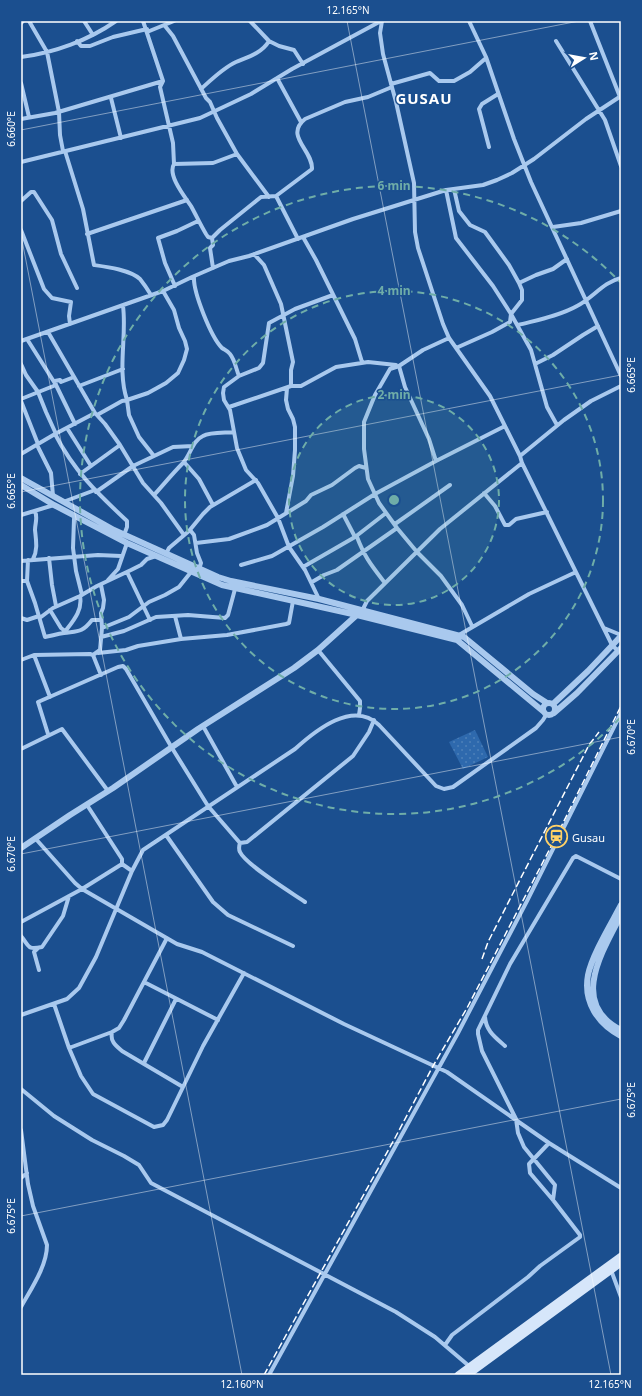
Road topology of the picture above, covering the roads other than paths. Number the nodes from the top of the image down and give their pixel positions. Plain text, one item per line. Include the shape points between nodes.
1 (29, 21) edge
2 (84, 21) edge
3 (116, 21) edge
4 (143, 21) edge
5 (174, 21) edge
6 (250, 21) edge
7 (382, 21) edge
8 (469, 21) edge
9 (590, 21) edge
10 (165, 26) junction
11 (147, 31) junction
12 (93, 35) junction
13 (77, 41) junction
14 (270, 41) junction
15 (556, 41) dead end
16 (46, 52) junction
17 (21, 57) edge
18 (486, 58) junction
19 (303, 64) junction
20 (277, 78) junction
21 (162, 81) junction
22 (21, 83) edge
23 (392, 85) junction
24 (202, 89) junction
25 (498, 94) junction
26 (620, 96) edge
27 (109, 97) junction
28 (215, 111) junction
29 (599, 111) junction
30 (59, 112) junction
31 (29, 117) junction
32 (21, 119) edge
33 (301, 122) junction
34 (168, 126) junction
35 (121, 138) junction
36 (489, 147) dead end
37 (64, 151) junction
38 (238, 154) junction
39 (21, 162) edge
40 (174, 164) junction
41 (524, 165) junction
42 (621, 166) edge
43 (454, 189) junction
44 (446, 190) junction
45 (276, 196) junction
46 (269, 197) junction
47 (415, 199) junction
48 (187, 200) junction
49 (21, 201) edge
50 (621, 211) edge
51 (198, 221) junction
52 (553, 227) junction
53 (21, 230) edge
54 (87, 234) junction
55 (212, 238) junction
56 (300, 238) junction
57 (254, 254) junction
58 (567, 259) junction
59 (213, 268) junction
60 (194, 277) junction
61 (621, 278) edge
62 (519, 283) junction
63 (176, 286) junction
64 (77, 288) dead end
65 (163, 291) junction
66 (151, 295) junction
67 (333, 295) junction
68 (586, 301) junction
69 (123, 306) junction
70 (512, 314) junction
71 (284, 315) junction
72 (70, 324) junction
73 (518, 325) junction
74 (598, 326) junction
75 (48, 332) junction
76 (449, 338) junction
77 (27, 339) junction
78 (21, 341) edge
79 (456, 348) junction
80 (362, 362) junction
81 (21, 364) edge
82 (535, 364) junction
83 (398, 366) junction
84 (123, 369) junction
85 (239, 376) junction
86 (621, 376) edge
87 (74, 377) junction
88 (56, 385) junction
89 (79, 386) junction
90 (621, 386) edge
91 (289, 387) junction
92 (38, 392) junction
93 (21, 400) edge
94 (126, 400) junction
95 (229, 407) junction
96 (96, 414) junction
97 (75, 424) junction
98 (505, 426) junction
99 (556, 426) junction
100 (67, 428) junction
101 (234, 432) junction
102 (56, 434) junction
103 (38, 444) junction
104 (120, 445) junction
105 (193, 446) junction
106 (21, 453) edge
107 (154, 456) junction
108 (520, 456) junction
109 (436, 461) junction
110 (184, 462) junction
111 (522, 463) junction
112 (91, 466) junction
113 (133, 466) junction
114 (366, 468) junction
115 (80, 474) junction
116 (21, 478) edge
117 (256, 480) junction
118 (21, 485) edge
119 (450, 485) dead end
120 (95, 491) junction
121 (484, 493) junction
122 (375, 494) junction
123 (154, 495) junction
124 (53, 496) junction
125 (63, 502) junction
126 (54, 505) junction
127 (212, 505) junction
128 (35, 512) junction
129 (547, 512) junction
130 (286, 513) junction
131 (386, 513) junction
132 (343, 514) junction
133 (21, 515) edge
134 (75, 516) junction
135 (278, 518) junction
136 (396, 526) junction
137 (190, 530) junction
138 (124, 535) junction
139 (184, 535) junction
140 (356, 537) junction
141 (126, 543) junction
142 (196, 543) junction
143 (289, 547) junction
144 (363, 552) junction
145 (417, 552) junction
146 (166, 554) junction
147 (121, 556) junction
148 (156, 556) junction
149 (75, 557) junction
150 (49, 558) junction
151 (33, 559) junction
152 (28, 560) junction
153 (21, 561) edge
154 (241, 565) dead end
155 (303, 567) junction
156 (199, 569) junction
157 (127, 572) junction
158 (190, 572) junction
159 (576, 572) junction
160 (21, 581) edge
161 (27, 581) junction
162 (106, 582) junction
163 (312, 582) junction
164 (386, 583) junction
165 (101, 585) junction
166 (235, 589) junction
167 (81, 596) junction
168 (319, 599) junction
169 (293, 601) junction
170 (56, 606) junction
171 (143, 606) junction
172 (50, 610) junction
173 (359, 613) junction
174 (39, 616) junction
175 (175, 616) junction
176 (21, 618) edge
177 (101, 620) junction
178 (150, 620) junction
179 (472, 626) junction
180 (102, 628) junction
181 (604, 628) junction
182 (65, 632) junction
183 (459, 635) junction
184 (621, 636) edge
185 (101, 637) junction
186 (182, 639) junction
187 (612, 645) junction
188 (318, 650) junction
189 (620, 650) edge
190 (98, 652) junction
191 (34, 655) junction
192 (93, 656) junction
193 (21, 660) edge
194 (101, 675) junction
195 (50, 697) junction
196 (550, 703) junction
197 (554, 713) junction
198 (621, 713) edge
199 (545, 714) junction
200 (359, 715) junction
201 (374, 720) junction
202 (203, 726) junction
203 (48, 734) junction
204 (21, 742) edge
205 (22, 748) edge
206 (172, 748) junction
207 (237, 787) junction
208 (108, 792) junction
209 (87, 804) junction
210 (208, 806) junction
211 (166, 834) junction
212 (35, 838) junction
213 (240, 843) junction
214 (21, 848) edge
215 (122, 864) junction
216 (132, 871) junction
217 (621, 879) edge
218 (82, 888) junction
219 (69, 896) junction
220 (305, 902) dead end
221 (621, 905) edge
222 (116, 908) junction
223 (621, 915) edge
224 (21, 922) edge
225 (21, 936) edge
226 (167, 938) junction
227 (293, 946) dead end
228 (38, 948) junction
229 (599, 953) junction
230 (39, 970) dead end
231 (244, 973) junction
232 (144, 982) junction
233 (176, 999) junction
234 (54, 1004) junction
235 (21, 1015) edge
236 (485, 1016) junction
237 (218, 1020) junction
238 (621, 1030) edge
239 (112, 1032) junction
240 (621, 1036) edge
241 (505, 1046) dead end
242 (68, 1048) junction
243 (144, 1063) junction
244 (438, 1068) junction
245 (183, 1087) junction
246 (21, 1089) edge
247 (516, 1119) junction
248 (21, 1130) edge
249 (549, 1143) junction
250 (534, 1159) junction
251 (26, 1173) junction
252 (21, 1178) edge
253 (621, 1188) edge
254 (553, 1200) junction
255 (621, 1256) edge
256 (621, 1263) edge
257 (611, 1270) junction
258 (325, 1275) junction
259 (621, 1297) edge
260 (21, 1307) edge
261 (445, 1345) junction
262 (469, 1366) junction
263 (269, 1375) edge
264 (458, 1375) edge
265 (468, 1375) edge

1 - 16 street
2 - 12 street
3 - 12 street
4 - 11 street
5 - 10 street
6 - 14 street
7 - 19 street
7 - 23 street via 381,44
8 - 18 street
9 - 26 street
10 - 11 street
10 - 24 street
11 - 13 street via 113,37 90,46 82,46
11 - 21 street
12 - 13 street
13 - 16 street via 58,50
14 - 19 street via 294,50
14 - 24 street via 265,48 216,75
15 - 29 street
16 - 17 street
16 - 30 street
18 - 23 street via 470,72 454,81 439,81 430,73
18 - 25 street
19 - 20 street
20 - 28 street
20 - 33 street
21 - 27 street
21 - 34 street via 160,87
22 - 31 street
23 - 33 street via 368,97 346,102
23 - 47 street via 414,183
24 - 28 street
25 - 36 street via 482,104 479,109
25 - 41 street
26 - 29 street
27 - 30 street
27 - 35 street
28 - 34 street via 200,118
28 - 38 street
29 - 41 street
29 - 42 street via 605,120
30 - 31 street
30 - 37 street
31 - 32 street
33 - 45 street via 297,131 299,141 308,153 312,169
34 - 35 street
34 - 40 street via 173,143
35 - 37 street
37 - 39 street
37 - 54 street
38 - 40 street via 213,163
38 - 46 street
40 - 48 street via 172,172
41 - 43 street via 497,180
41 - 52 street
43 - 44 street
43 - 62 street via 460,215 470,225 485,232
44 - 47 street
44 - 70 street via 456,238
45 - 46 street
45 - 56 street
46 - 55 street via 261,197
47 - 56 street
47 - 76 street via 415,232 418,248
48 - 51 street
48 - 54 street
49 - 64 street via 31,192 38,197 52,220 61,254
50 - 52 street via 581,223
51 - 55 street via 208,237
51 - 63 street via 158,238 165,263
52 - 58 street
53 - 72 street via 44,289 52,298 72,302
54 - 66 street via 94,266 114,268 136,276
55 - 59 street via 213,245 210,250
56 - 57 street
56 - 67 street via 316,260
57 - 59 street
57 - 71 street via 264,265
58 - 62 street via 553,269
58 - 68 street
59 - 60 street
60 - 63 street
60 - 85 street via 198,299 211,329 223,348 230,353
61 - 68 street via 604,285
62 - 70 street via 522,300
63 - 65 street
65 - 66 street
65 - 94 street via 174,310 185,341 187,349 184,360 178,373 166,383 148,393
66 - 69 street
67 - 71 street
67 - 80 street via 355,339
68 - 73 street via 562,313
68 - 74 street
69 - 72 street
69 - 84 street
70 - 73 street
70 - 79 street via 510,322 500,329
71 - 85 street via 269,324 263,363 259,368
71 - 91 street via 293,362
72 - 75 street
73 - 82 street
74 - 82 street via 553,356
74 - 86 street
75 - 77 street
75 - 87 street
76 - 79 street
76 - 83 street
77 - 78 street
77 - 88 street
79 - 98 street via 490,396
80 - 83 street
80 - 91 street via 336,367 301,386
81 - 92 street
82 - 99 street via 547,407
83 - 109 street
83 - 114 street via 390,369 365,418
84 - 89 street
84 - 94 street
85 - 95 street via 222,389 224,400
87 - 88 street via 62,382 55,381
87 - 89 street
88 - 92 street
88 - 97 street
89 - 96 street
90 - 99 street via 592,401
91 - 95 street
91 - 130 street via 286,400 293,419 295,450
92 - 93 street
92 - 102 street
93 - 103 street
94 - 96 street
94 - 107 street via 139,437
95 - 101 street
96 - 97 street
96 - 104 street
97 - 100 street
98 - 108 street
98 - 109 street
99 - 108 street
100 - 102 street
100 - 112 street
101 - 105 street via 207,434 198,439
101 - 117 street via 240,458 246,470
102 - 103 street
102 - 115 street
103 - 106 street
103 - 124 street via 51,473
104 - 112 street
104 - 113 street
105 - 107 street via 173,447
105 - 110 street
107 - 113 street
108 - 111 street
109 - 122 street
110 - 123 street
110 - 127 street via 199,479
111 - 121 street
111 - 129 street
112 - 115 street
113 - 120 street
113 - 123 street
114 - 122 street
114 - 130 street via 355,468
115 - 120 street
116 - 124 street
117 - 127 street
117 - 135 street
118 - 126 street
119 - 136 street
120 - 125 street
120 - 138 street via 127,521
121 - 129 street via 495,506 505,525
121 - 145 street via 440,529
122 - 131 street
122 - 132 street
123 - 139 street
124 - 125 street
125 - 138 street
126 - 128 street
126 - 134 street
127 - 137 street
128 - 133 street
128 - 151 street via 36,554
129 - 159 street
130 - 135 street
131 - 136 street
131 - 140 street
132 - 140 street
132 - 143 street
134 - 141 street
134 - 149 street
135 - 142 street via 267,525 229,539
135 - 143 street
136 - 144 street
136 - 145 street
137 - 139 street
137 - 142 street
138 - 146 street
139 - 146 street
140 - 144 street
140 - 155 street
141 - 147 street
141 - 148 street
142 - 156 street via 201,563
143 - 154 street via 263,560
143 - 155 street
144 - 163 street via 337,570
144 - 164 street
145 - 164 street
145 - 179 street via 449,585
146 - 156 street
147 - 149 street
147 - 162 street via 118,569
148 - 157 street
148 - 158 street
149 - 150 street
149 - 167 street
150 - 151 street
150 - 170 street
151 - 152 street
152 - 153 street
152 - 161 street
155 - 163 street
156 - 168 street via 231,581
157 - 162 street
157 - 171 street
158 - 166 street
158 - 171 street via 179,587
159 - 179 street via 528,594
159 - 181 street
160 - 161 street
161 - 174 street
162 - 165 street
163 - 168 street
164 - 173 street via 367,600
165 - 167 street
165 - 177 street via 104,600 100,613
166 - 169 street
166 - 175 street via 225,618
167 - 170 street
167 - 182 street via 79,611
168 - 173 street
169 - 173 street
169 - 186 street via 289,623 226,635
170 - 172 street
171 - 178 street
171 - 180 street via 125,619
172 - 174 street
172 - 182 street
173 - 183 street
173 - 188 street
173 - 199 street via 457,640
174 - 176 street via 27,620
174 - 182 street via 45,637
175 - 178 street via 156,617
175 - 186 street
177 - 180 street
177 - 182 street via 92,620 78,632
178 - 185 street
179 - 183 street
180 - 185 street
181 - 184 street
181 - 187 street
183 - 196 street via 467,638 534,694
184 - 187 street
185 - 190 street
186 - 190 street via 126,650
187 - 189 street
187 - 196 street via 592,667
188 - 200 street via 360,701
188 - 202 street via 275,681
189 - 197 street
190 - 192 street
191 - 192 street
191 - 193 street
191 - 195 street
192 - 194 street
194 - 195 street
194 - 206 street via 118,667 123,666 126,669
195 - 203 street via 38,702
196 - 197 street via 555,708
196 - 199 street via 543,705
197 - 199 street
198 - 244 street via 527,902
199 - 201 street via 536,728 453,787 444,789 436,786
200 - 201 street
200 - 207 street via 333,721
201 - 213 street via 353,756 247,842
202 - 206 street
202 - 207 street
203 - 205 street
203 - 208 street via 64,730
204 - 205 street
206 - 208 street
206 - 210 street
207 - 210 street
208 - 209 street
209 - 212 street
209 - 215 street via 122,859
210 - 211 street
210 - 213 street
211 - 216 street via 144,850
211 - 227 street via 213,902 228,915
212 - 214 street
212 - 218 street
213 - 220 street via 240,852 245,858
215 - 216 street
215 - 218 street
216 - 222 street
217 - 236 street via 576,856 573,858 510,964
218 - 219 street
218 - 222 street
219 - 224 street
219 - 228 street via 63,916 42,947
221 - 229 street
222 - 226 street
222 - 234 street via 96,957 79,988 67,999
223 - 229 street
225 - 228 street via 28,947
226 - 231 street
226 - 232 street
228 - 230 street via 34,952
229 - 238 street via 594,972 593,992 605,1020
229 - 240 street via 590,966 587,992 596,1015 605,1027
231 - 237 street
231 - 244 street
232 - 233 street
232 - 239 street via 124,1020
233 - 237 street
233 - 243 street
234 - 235 street
234 - 242 street
236 - 241 street via 490,1032
236 - 247 street via 478,1034 482,1051
237 - 245 street
239 - 242 street
239 - 243 street via 114,1044
242 - 245 street via 93,1094 154,1127 163,1125 167,1120
243 - 245 street
244 - 247 street
244 - 258 street
246 - 258 street via 54,1116 139,1165 151,1183
247 - 249 street
247 - 250 street via 522,1142
248 - 251 street
249 - 250 street
249 - 253 street
250 - 254 street via 554,1185
250 - 254 street via 529,1164 530,1173
251 - 252 street
251 - 260 street via 47,1251 38,1276
254 - 261 street via 580,1235 579,1239 452,1335
255 - 262 main road
256 - 257 main road
257 - 259 street
257 - 265 main road
258 - 261 street via 396,1312
258 - 263 street
261 - 262 street
262 - 264 main road

